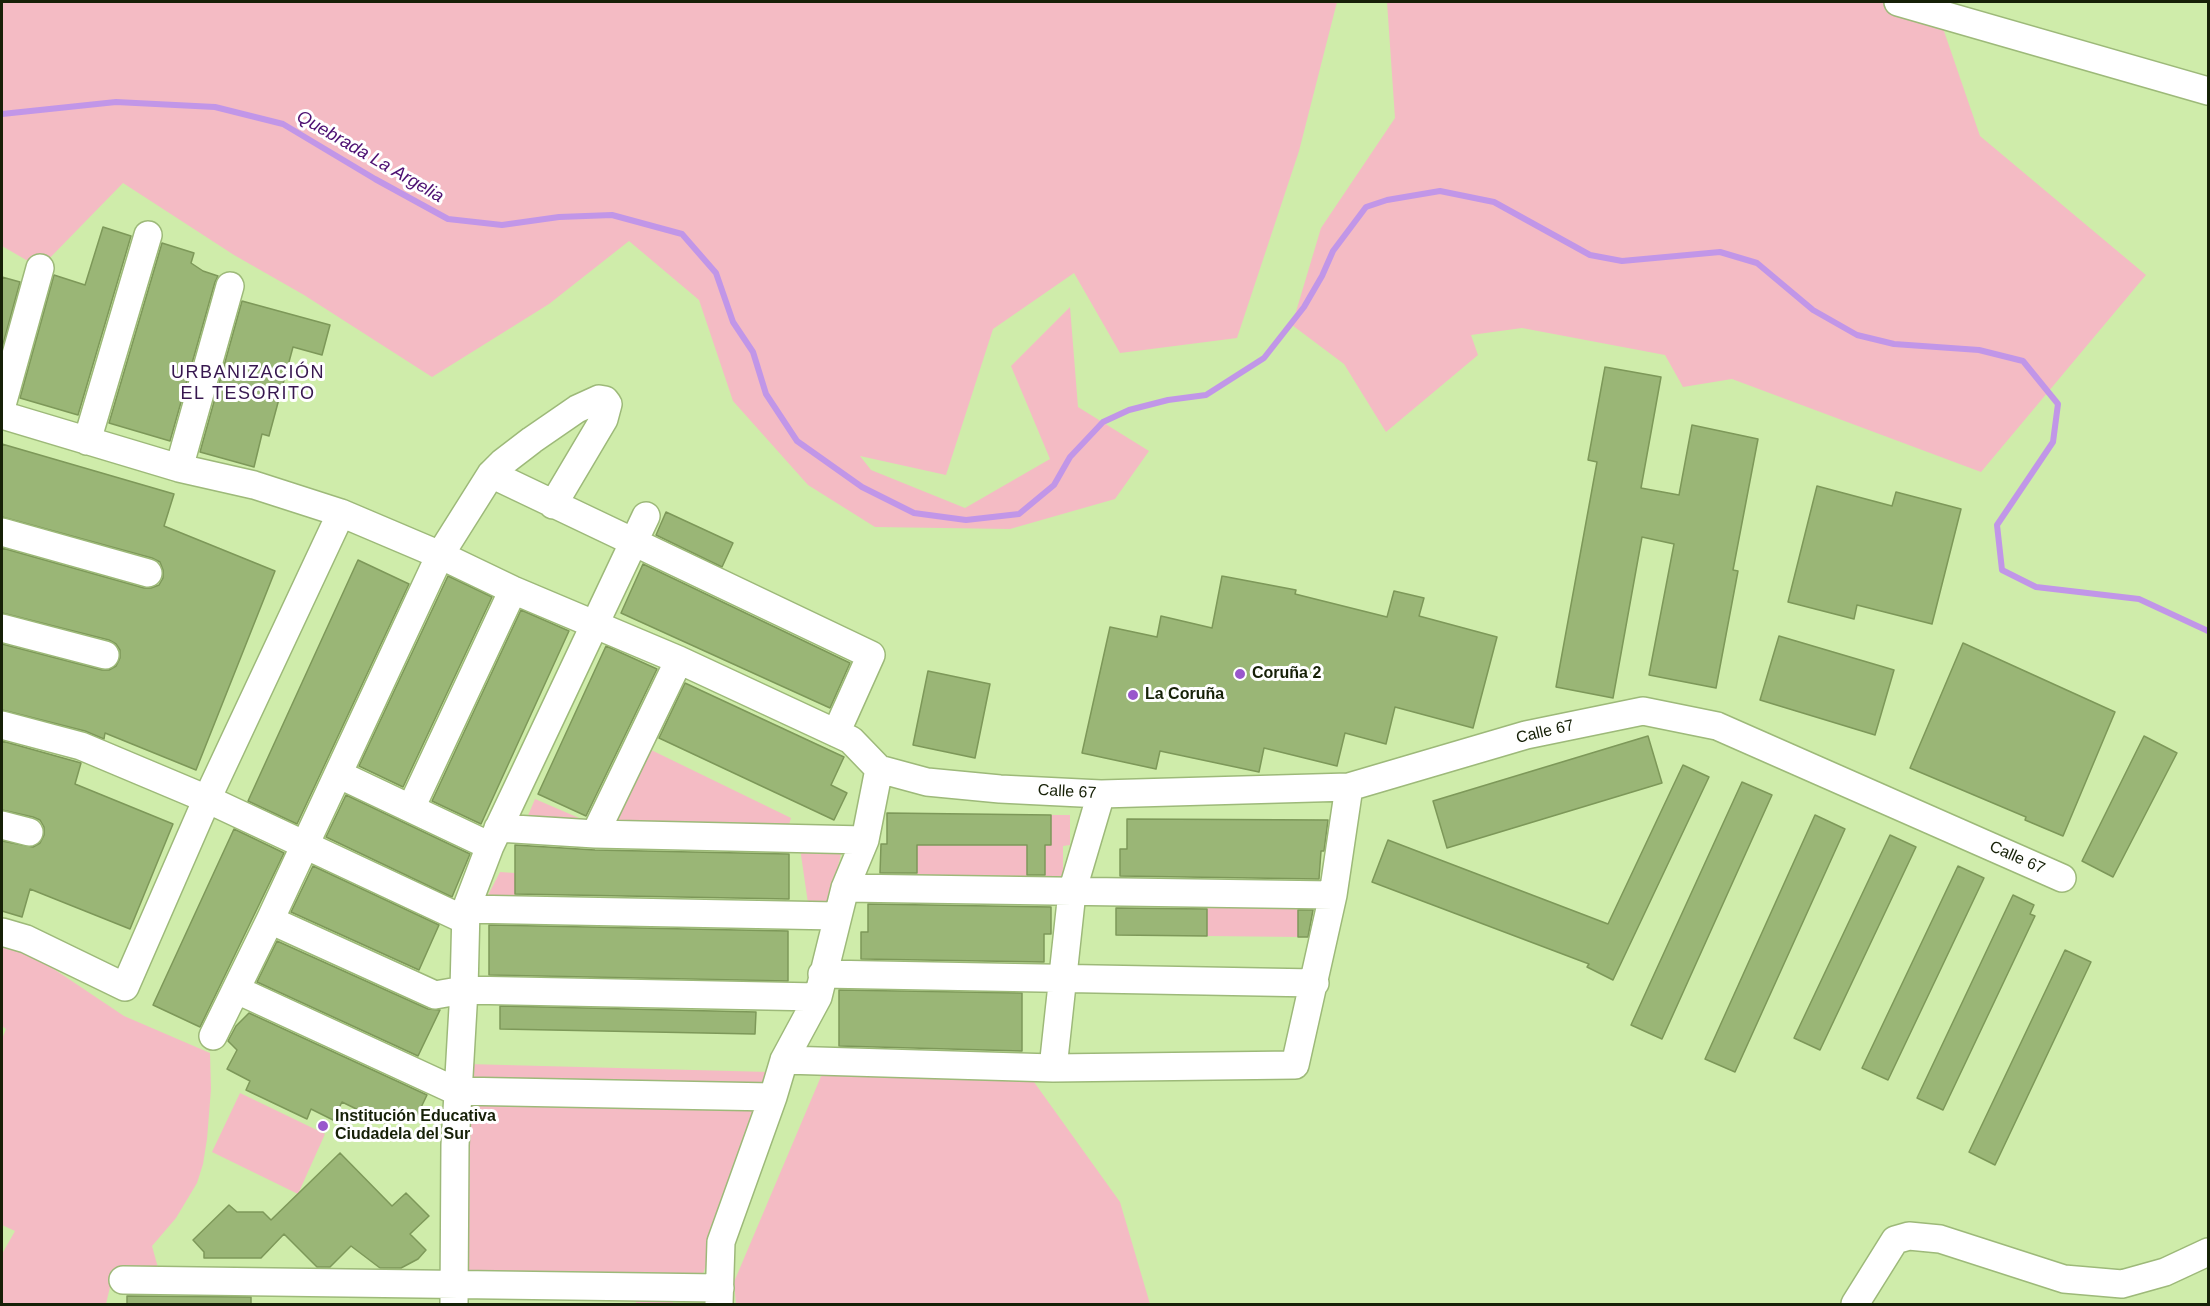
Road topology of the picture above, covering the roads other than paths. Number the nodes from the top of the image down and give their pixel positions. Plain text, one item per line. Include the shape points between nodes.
1 (1898, 2) edge
2 (2208, 91) edge
3 (148, 235) dead end
4 (40, 268) dead end
5 (230, 286) dead end
6 (2, 405) edge
7 (2, 415) edge
8 (87, 441) junction
9 (179, 468) junction
10 (491, 474) junction
11 (553, 505) junction
12 (341, 513) junction
13 (646, 516) dead end
14 (2, 532) edge
15 (633, 542) junction
16 (440, 555) junction
17 (148, 573) dead end
18 (513, 590) junction
19 (593, 624) junction
20 (2, 628) edge
21 (105, 655) dead end
22 (679, 660) junction
23 (2, 725) edge
24 (836, 733) junction
25 (879, 769) junction
26 (338, 774) junction
27 (1349, 787) junction
28 (1101, 794) junction
29 (207, 800) junction
30 (411, 808) junction
31 (2, 825) edge
32 (29, 832) dead end
33 (595, 834) junction
34 (494, 837) junction
35 (865, 840) junction
36 (304, 847) junction
37 (2062, 878) dead end
38 (844, 888) junction
39 (1072, 892) junction
40 (1333, 895) junction
41 (465, 915) junction
42 (837, 916) junction
43 (270, 920) junction
44 (2, 932) edge
45 (1064, 980) junction
46 (1315, 983) junction
47 (820, 986) junction
48 (237, 990) junction
49 (464, 990) junction
50 (213, 1036) dead end
51 (784, 1060) junction
52 (1053, 1068) junction
53 (456, 1091) junction
54 (774, 1097) junction
55 (2208, 1252) edge
56 (123, 1280) dead end
57 (227, 1293) edge
58 (454, 1295) edge
59 (720, 1296) edge
60 (1854, 1305) edge

1 - 2 street
3 - 8 street
4 - 6 street
5 - 9 street
7 - 8 street
8 - 9 street
9 - 12 street via 254,485
10 - 11 street
10 - 11 street via 577,409 598,399 605,400 608,404 604,419
10 - 16 street
11 - 15 street
12 - 16 street
12 - 29 street
13 - 15 street
14 - 17 street
15 - 19 street
15 - 24 street via 871,655
16 - 18 street
16 - 26 street
18 - 19 street
18 - 30 street
19 - 22 street
19 - 34 street
20 - 21 street
22 - 24 street
22 - 33 street
23 - 29 street via 81,746
24 - 25 street via 851,740
25 - 28 street, Calle 67 via 927,782
25 - 35 street
26 - 30 street
26 - 36 street
27 - 28 street, Calle 67
27 - 37 street, Calle 67 via 1526,735 1643,711 1717,726
27 - 40 street
28 - 39 street
29 - 36 street
29 - 44 street via 125,987 26,939
30 - 34 street
31 - 32 street
33 - 34 street
33 - 35 street
34 - 41 street
35 - 38 street
36 - 41 street
36 - 43 street
38 - 39 street
38 - 42 street
39 - 40 street
39 - 45 street
40 - 46 street
41 - 42 street
41 - 49 street
42 - 47 street
43 - 48 street
43 - 49 street via 435,995
45 - 46 street
45 - 47 street
45 - 52 street
46 - 52 street via 1295,1065
47 - 49 street
47 - 51 street
48 - 50 street
48 - 53 street
49 - 53 street
51 - 52 street
51 - 54 street
53 - 54 street
53 - 58 street
54 - 59 street via 721,1242
55 - 60 street via 2165,1272 2122,1284 2064,1280 1940,1239 1909,1236 1895,1240
56 - 57 street
57 - 58 street
58 - 59 street

